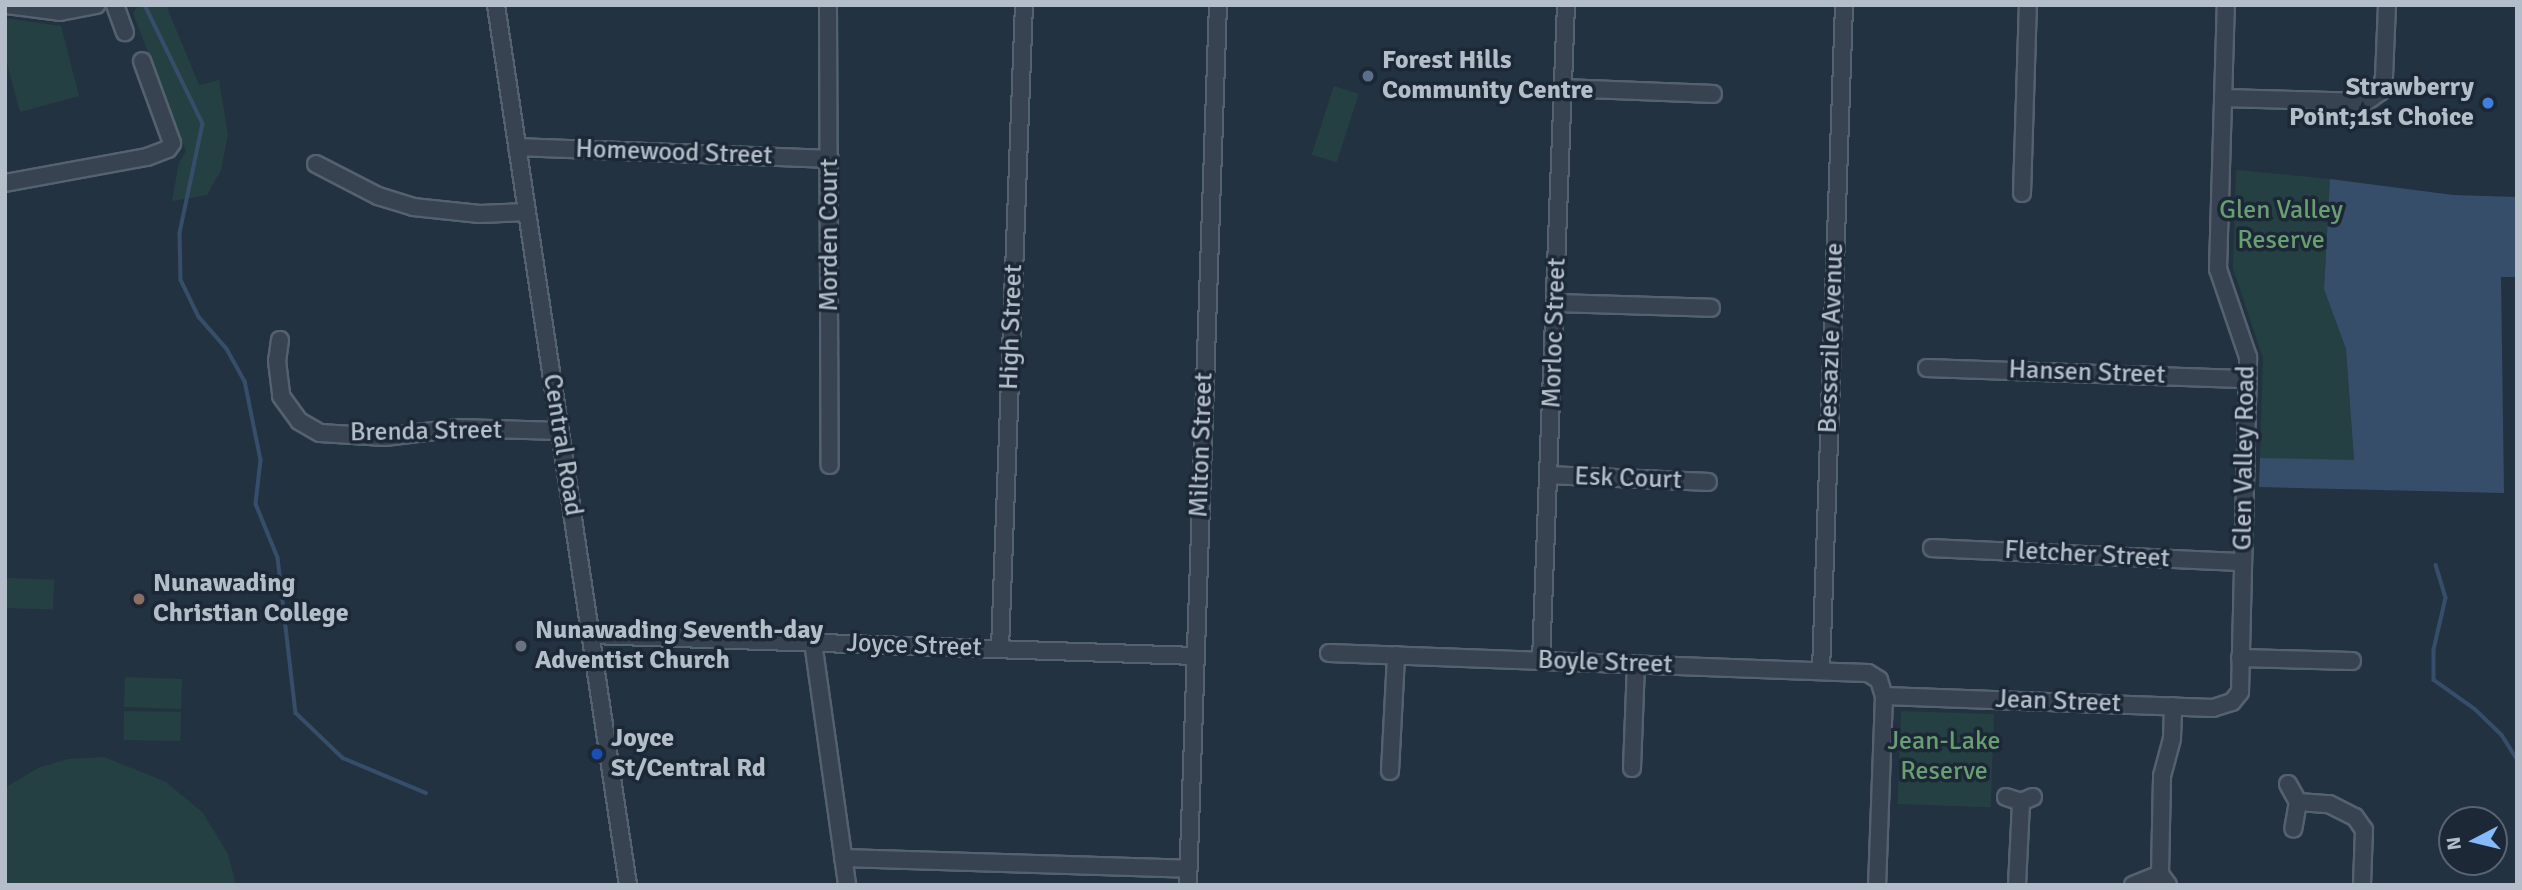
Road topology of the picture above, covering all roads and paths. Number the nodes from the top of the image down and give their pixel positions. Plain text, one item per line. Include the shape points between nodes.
1 (8, 5) edge
2 (96, 5) edge
3 (115, 5) edge
4 (496, 5) edge
5 (828, 5) edge
6 (1024, 5) edge
7 (1218, 5) edge
8 (1566, 5) edge
9 (1844, 5) edge
10 (2028, 5) edge
11 (2226, 5) edge
12 (2387, 5) edge
13 (125, 35) dead end
14 (142, 61) dead end
15 (1564, 88) junction
16 (1713, 94) dead end
17 (2223, 98) junction
18 (517, 147) junction
19 (830, 159) junction
20 (316, 164) dead end
21 (5, 183) edge
22 (2022, 193) dead end
23 (527, 212) junction
24 (1556, 303) junction
25 (1710, 308) dead end
26 (280, 340) dead end
27 (1927, 368) dead end
28 (2247, 379) junction
29 (560, 431) junction
30 (830, 465) dead end
31 (1549, 475) junction
32 (1708, 482) dead end
33 (1932, 548) dead end
34 (2243, 562) junction
35 (591, 635) junction
36 (813, 642) junction
37 (1000, 649) junction
38 (1329, 653) dead end
39 (1396, 655) junction
40 (1195, 656) junction
41 (2240, 658) junction
42 (1541, 661) junction
43 (2352, 662) dead end
44 (1636, 664) junction
45 (1821, 671) junction
46 (1884, 696) junction
47 (2232, 702) joint
48 (2173, 706) junction
49 (1632, 768) dead end
50 (1390, 771) dead end
51 (2288, 784) dead end
52 (2020, 799) dead end
53 (2298, 802) junction
54 (2293, 829) dead end
55 (844, 858) junction
56 (1188, 877) edge
57 (2164, 880) edge
58 (628, 885) edge
59 (847, 885) edge
60 (1877, 885) edge
61 (2017, 885) edge
62 (2133, 885) edge
63 (2362, 885) edge

1 - 2 street via 60,12
3 - 13 street
4 - 18 street, Central Road
5 - 19 street, Morden Court
6 - 37 street, High Street
7 - 40 street, Milton Street
8 - 15 street, Morloc Street
9 - 45 street, Bessazile Avenue
10 - 22 street
11 - 17 street, Glen Valley Road
12 - 17 street via 2384,77 2380,92 2366,102
14 - 21 street via 175,150
15 - 16 street
15 - 24 street, Morloc Street
17 - 28 street, Glen Valley Road via 2218,269 2248,357
18 - 19 street, Homewood Street
18 - 23 street, Central Road
19 - 30 street, Morden Court
20 - 23 street via 378,196 413,207 480,214
23 - 29 street, Central Road
24 - 25 street
24 - 31 street, Morloc Street
26 - 29 street, Brenda Street via 281,396 299,421 320,433 385,437 458,428
27 - 28 street, Hansen Street
28 - 34 street, Glen Valley Road
29 - 35 street, Central Road
31 - 32 street, Esk Court
31 - 42 street, Morloc Street
33 - 34 street, Fletcher Street
34 - 41 street, Glen Valley Road
35 - 36 street, Joyce Street
35 - 58 street, Central Road
36 - 37 street, Joyce Street
36 - 55 street
37 - 40 street, Joyce Street
38 - 39 street, Boyle Street
39 - 42 street, Boyle Street
39 - 50 street
40 - 56 street, Milton Street
41 - 43 street
41 - 47 street, Glen Valley Road via 2239,692
42 - 44 street, Boyle Street
44 - 45 street, Boyle Street
44 - 49 street
45 - 46 street, Boyle Street via 1868,673 1879,680
46 - 48 street, Jean Street
46 - 60 street
47 - 48 street, Jean Street via 2213,708
48 - 57 street via 2172,738 2162,776
51 - 53 street
52 - 61 street
53 - 54 street
53 - 63 street via 2329,804 2355,817 2364,830
55 - 56 street
55 - 59 street
57 - 62 street

